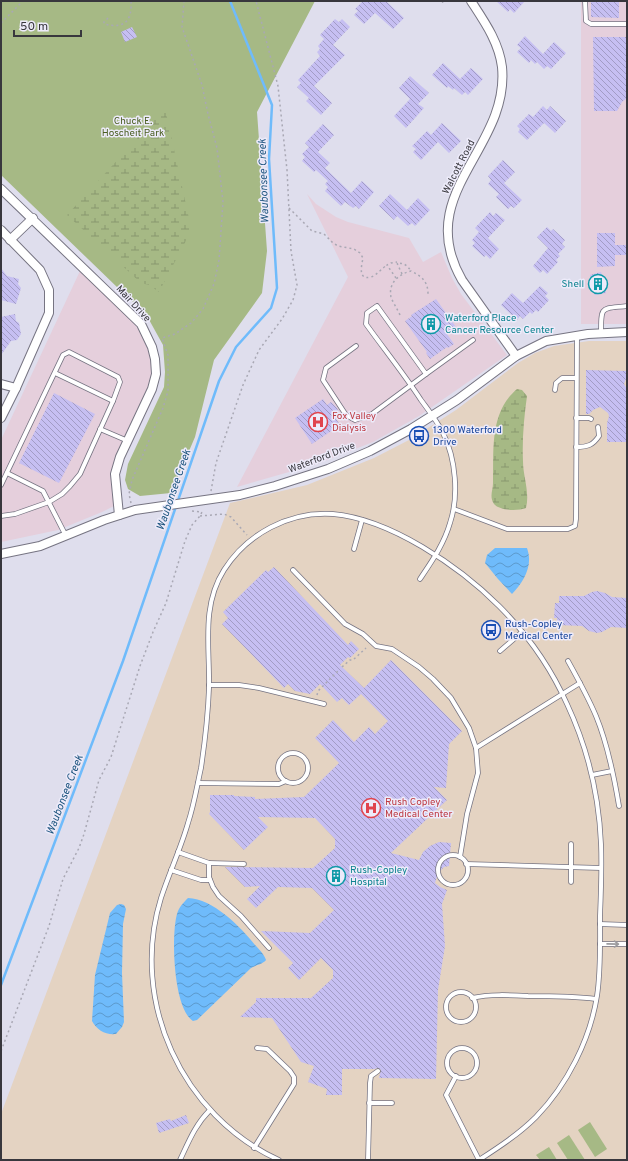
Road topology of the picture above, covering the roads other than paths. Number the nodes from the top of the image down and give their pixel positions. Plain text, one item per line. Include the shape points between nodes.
1 (471, 1) edge
2 (585, 1) edge
3 (627, 24) edge
4 (1, 188) edge
5 (32, 218) junction
6 (1, 230) edge
7 (10, 240) junction
8 (627, 306) edge
9 (627, 332) edge
10 (601, 333) junction
11 (577, 335) junction
12 (473, 340) dead end
13 (356, 346) dead end
14 (516, 356) junction
15 (55, 373) junction
16 (426, 374) junction
17 (576, 378) junction
18 (1, 384) edge
19 (410, 384) junction
20 (16, 388) junction
21 (555, 390) dead end
22 (112, 401) junction
23 (433, 416) junction
24 (1, 418) edge
25 (576, 418) junction
26 (591, 419) dead end
27 (598, 427) dead end
28 (100, 429) junction
29 (128, 441) junction
30 (576, 447) junction
31 (8, 473) junction
32 (1, 486) edge
33 (50, 502) junction
34 (454, 509) junction
35 (119, 515) junction
36 (1, 516) edge
37 (362, 520) junction
38 (66, 537) junction
39 (354, 549) dead end
40 (1, 554) edge
41 (436, 555) junction
42 (293, 570) dead end
43 (420, 579) dead end
44 (522, 632) junction
45 (500, 651) dead end
46 (568, 661) dead end
47 (580, 683) junction
48 (209, 685) junction
49 (562, 694) junction
50 (324, 704) dead end
51 (476, 748) junction
52 (612, 771) junction
53 (592, 775) junction
54 (286, 781) junction
55 (198, 783) junction
56 (619, 806) dead end
57 (571, 844) dead end
58 (178, 852) junction
59 (460, 857) junction
60 (209, 863) junction
61 (244, 864) dead end
62 (466, 864) junction
63 (571, 867) junction
64 (601, 868) junction
65 (171, 870) junction
66 (210, 880) junction
67 (571, 882) dead end
68 (600, 924) junction
69 (627, 925) edge
70 (600, 944) junction
71 (627, 944) edge
72 (269, 948) dead end
73 (472, 998) junction
74 (596, 999) junction
75 (257, 1048) dead end
76 (378, 1071) dead end
77 (456, 1076) junction
78 (392, 1102) dead end
79 (369, 1103) junction
80 (210, 1110) junction
81 (254, 1148) junction
82 (180, 1160) edge
83 (279, 1160) edge
84 (368, 1160) edge

1 - 14 street, Walcott Road via 498,49 502,66 501,96 492,123 456,191 449,213 448,244 450,256 462,280
2 - 3 lane via 586,21 591,24
4 - 5 street, Mair Drive
5 - 7 street
5 - 29 street, Mair Drive via 140,324 152,347 156,374 152,389
6 - 7 street
7 - 20 street via 40,270 49,290 49,313
8 - 10 lane via 606,308 603,311
9 - 10 street, Waterford Drive
10 - 11 street, Waterford Drive
11 - 14 street, Waterford Drive via 546,341
11 - 17 lane
12 - 16 lane
13 - 19 lane via 326,368 323,380 346,415 355,420 372,414
14 - 23 street, Waterford Drive
15 - 22 lane
15 - 22 lane via 63,355 69,352 118,377 120,382
15 - 31 lane
16 - 19 lane
16 - 19 lane via 378,306 367,313 366,324
17 - 21 lane via 562,378 556,383
17 - 25 lane
18 - 20 street
19 - 23 lane
20 - 24 street
22 - 28 lane
23 - 34 lane via 444,434 451,457 456,490
23 - 35 street, Waterford Drive via 389,441 328,469 275,486 240,495
25 - 26 lane
25 - 30 lane
27 - 30 lane via 599,436 591,445
28 - 29 lane
28 - 33 lane via 80,474 62,494
29 - 35 street, Mair Drive via 115,474
30 - 34 lane via 575,526 568,529 507,529
31 - 32 lane
31 - 33 lane via 43,491
33 - 36 lane
33 - 38 lane
34 - 41 lane
35 - 38 street, Waterford Drive
37 - 39 lane
37 - 41 lane
37 - 48 lane via 322,514 288,520 259,534 235,556 222,572 208,612
38 - 40 street, Waterford Drive via 40,546
41 - 43 lane
41 - 44 lane via 479,588
42 - 51 lane via 345,624 363,634 376,646 392,648 433,679 451,698 469,728
44 - 45 lane
44 - 49 lane
46 - 47 lane
47 - 49 lane
47 - 52 lane via 596,717
48 - 50 lane via 258,688
48 - 55 lane
49 - 51 lane
49 - 53 lane via 582,740
51 - 59 lane via 478,773 467,814
52 - 53 lane
52 - 56 lane
53 - 64 lane via 600,829
54 - 54 lane via 278,770 280,760 287,754 300,755 308,767 305,777 296,782
54 - 55 lane via 279,784
55 - 58 lane
57 - 63 lane
58 - 60 lane
58 - 65 lane
59 - 62 lane
59 - 62 lane via 450,856 439,864 438,874 443,882 452,885 462,882 467,874
60 - 61 lane
60 - 66 lane
62 - 63 lane
63 - 64 lane
63 - 67 lane
64 - 68 lane
65 - 66 lane via 200,880
65 - 80 lane via 158,907 153,934 154,990 160,1018 172,1052 189,1082
66 - 72 lane via 219,896
68 - 69 lane
68 - 70 lane
70 -> 71 lane
70 - 74 lane
73 - 73 lane via 463,993 454,994 446,1007 449,1016 457,1022 470,1019 475,1011
73 - 74 lane via 498,995
74 - 77 lane via 582,1046 552,1098 538,1116 510,1140 479,1160 446,1095
75 - 81 lane via 267,1049 290,1071 294,1077 294,1084
76 - 79 lane via 371,1076
77 - 77 lane via 452,1074 448,1065 449,1056 451,1052 460,1048 469,1050 476,1057 474,1071 466,1077
78 - 79 lane
79 - 84 lane
80 - 81 lane via 238,1137
80 - 82 lane via 195,1128
81 - 83 lane

